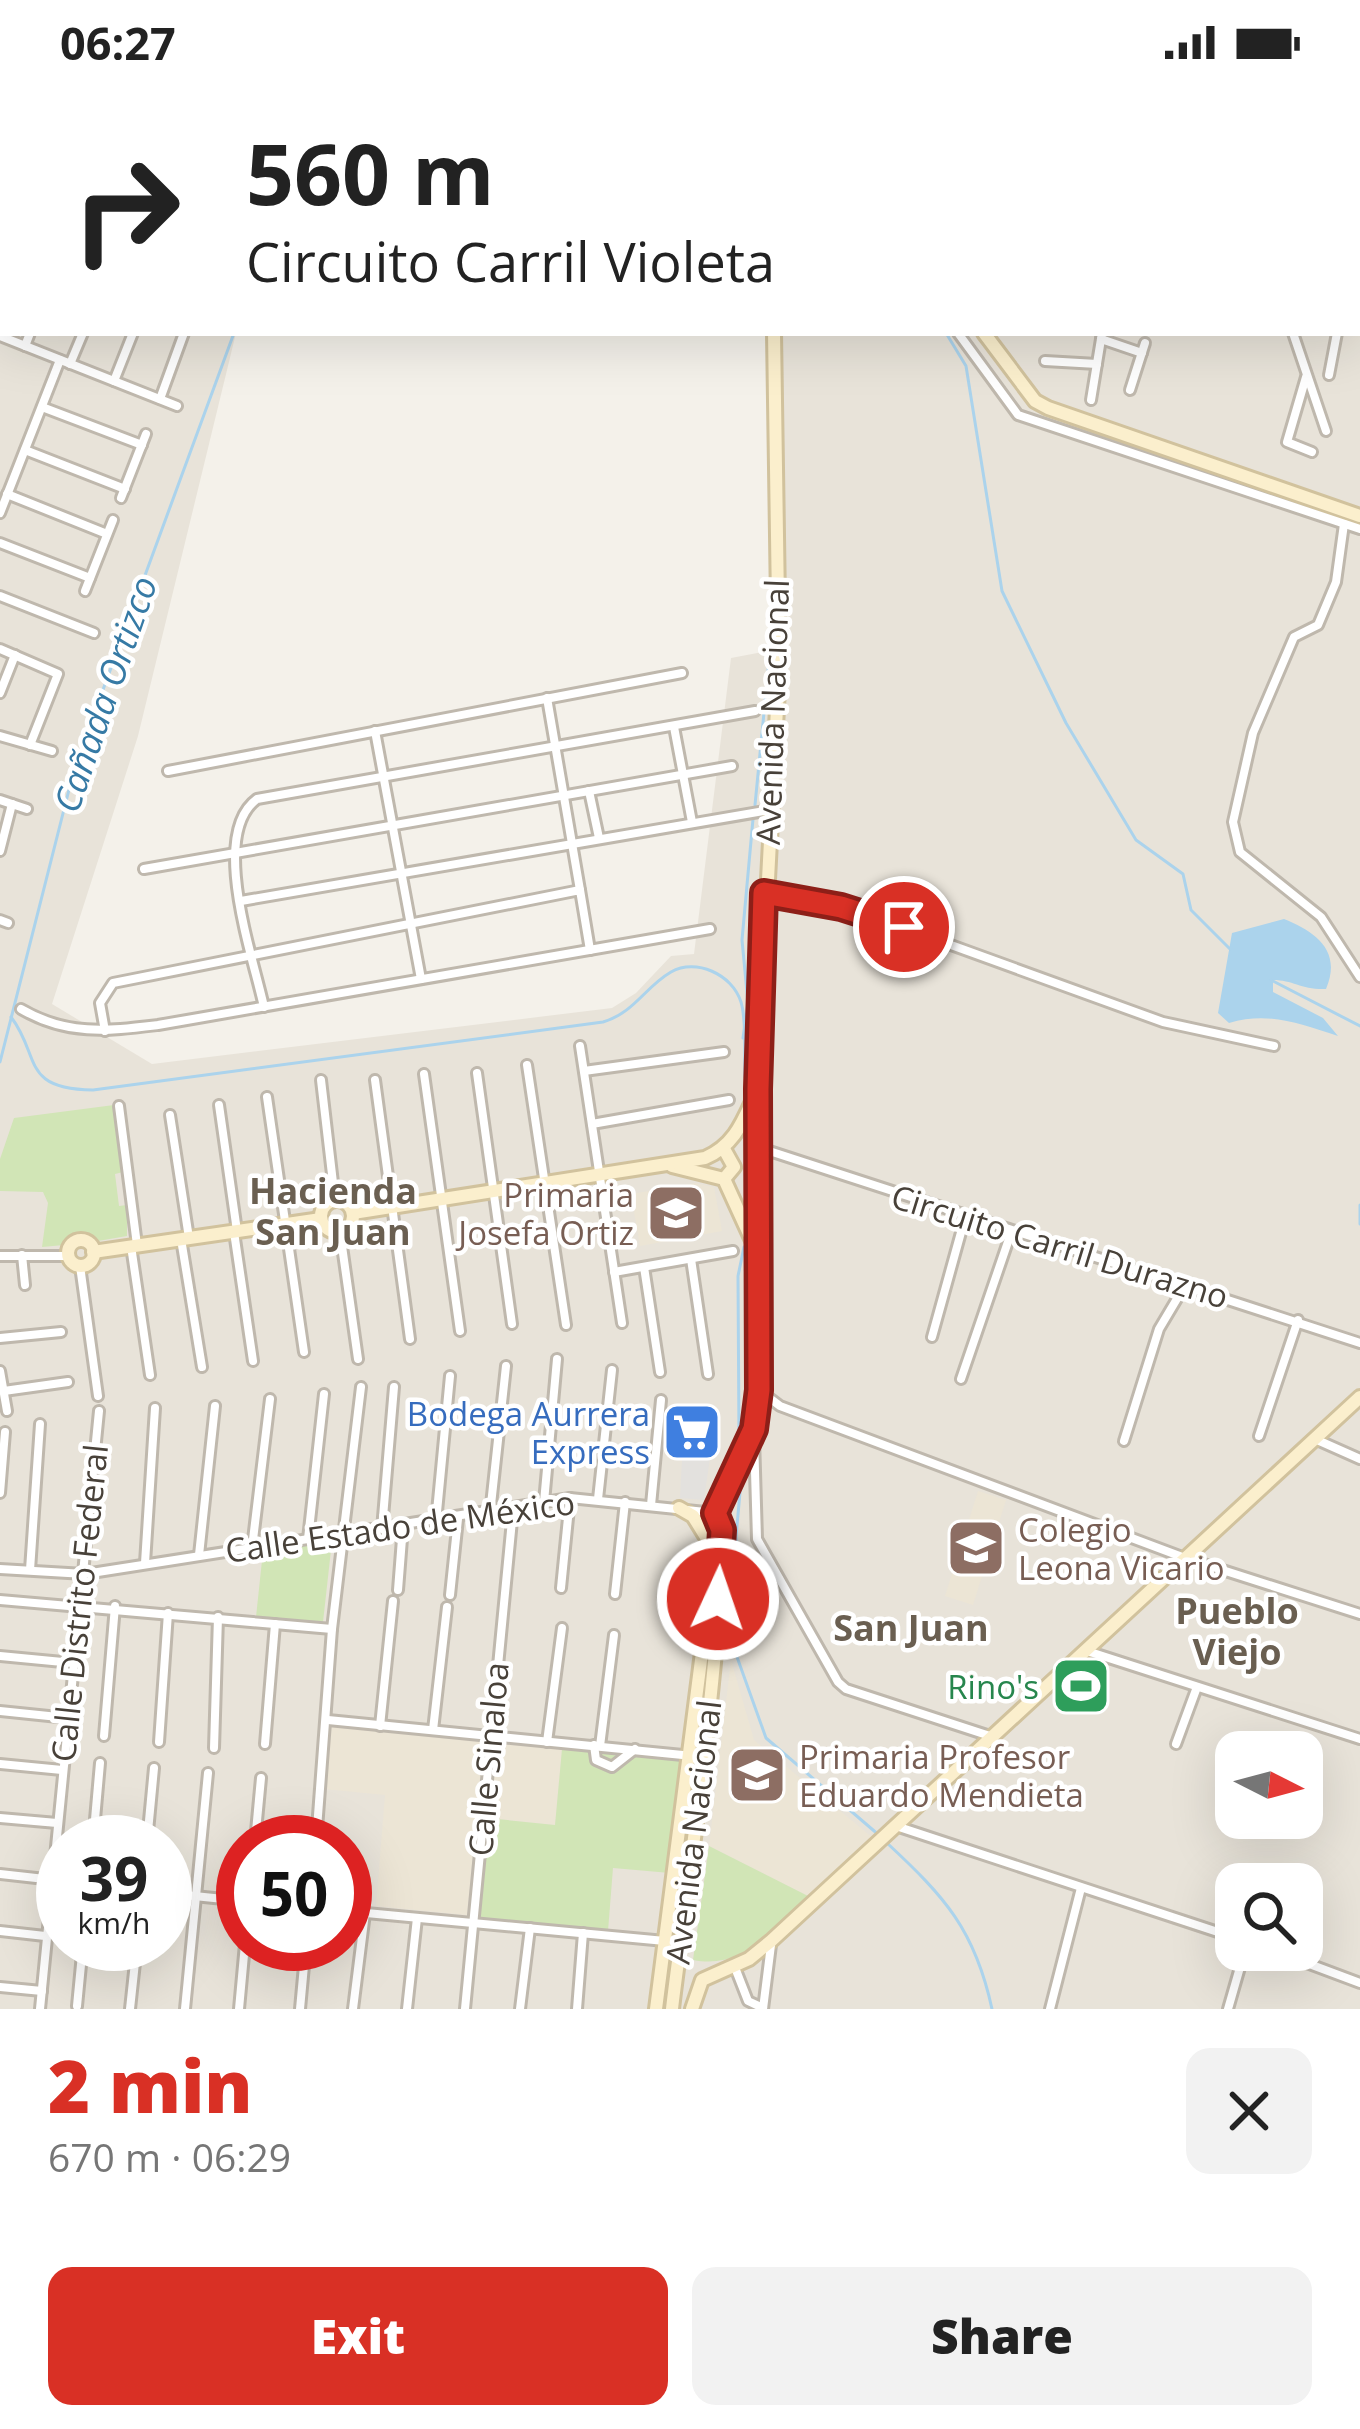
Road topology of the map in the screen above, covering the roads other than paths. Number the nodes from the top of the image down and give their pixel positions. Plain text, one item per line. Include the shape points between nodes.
1 (0, 336) edge
2 (29, 336) edge
3 (80, 336) edge
4 (133, 336) edge
5 (183, 336) edge
6 (774, 336) edge
7 (960, 336) edge
8 (986, 336) edge
9 (1102, 336) edge
10 (1294, 336) edge
11 (1335, 336) edge
12 (25, 346) junction
13 (1045, 361) dead end
14 (65, 362) junction
15 (1097, 364) junction
16 (1329, 374) dead end
17 (1306, 376) junction
18 (114, 381) junction
19 (1130, 391) dead end
20 (160, 399) junction
21 (1090, 400) dead end
22 (177, 406) dead end
23 (42, 407) junction
24 (1327, 430) dead end
25 (146, 434) dead end
26 (142, 445) junction
27 (25, 450) junction
28 (1312, 452) dead end
29 (7, 494) junction
30 (0, 513) edge
31 (1360, 516) edge
32 (113, 520) dead end
33 (1344, 524) junction
34 (1360, 529) edge
35 (107, 535) junction
36 (0, 543) edge
37 (90, 578) junction
38 (85, 590) dead end
39 (0, 596) edge
40 (94, 633) dead end
41 (0, 649) edge
42 (15, 655) junction
43 (682, 673) dead end
44 (0, 693) edge
45 (548, 698) junction
46 (755, 711) dead end
47 (674, 727) junction
48 (375, 731) junction
49 (0, 736) edge
50 (30, 745) junction
51 (556, 748) junction
52 (52, 751) dead end
53 (732, 766) dead end
54 (168, 771) dead end
55 (683, 775) junction
56 (384, 777) junction
57 (589, 791) junction
58 (564, 795) junction
59 (0, 800) edge
60 (12, 804) junction
61 (27, 808) dead end
62 (770, 810) junction
63 (692, 822) junction
64 (393, 825) junction
65 (599, 838) junction
66 (572, 843) junction
67 (0, 851) edge
68 (233, 853) junction
69 (144, 869) dead end
70 (401, 873) junction
71 (580, 890) junction
72 (764, 893) junction
73 (241, 901) junction
74 (411, 924) junction
75 (710, 929) dead end
76 (590, 950) junction
77 (253, 955) junction
78 (1360, 977) edge
79 (421, 979) junction
80 (264, 1007) junction
81 (20, 1009) dead end
82 (105, 1031) junction
83 (580, 1046) dead end
84 (1274, 1046) dead end
85 (724, 1052) dead end
86 (527, 1065) dead end
87 (584, 1071) junction
88 (477, 1073) dead end
89 (424, 1074) dead end
90 (321, 1080) dead end
91 (375, 1080) dead end
92 (758, 1089) junction
93 (267, 1097) dead end
94 (729, 1100) dead end
95 (219, 1105) dead end
96 (119, 1106) dead end
97 (170, 1114) dead end
98 (592, 1124) junction
99 (737, 1134) junction
100 (760, 1148) junction
101 (724, 1149) junction
102 (670, 1166) junction
103 (598, 1177) junction
104 (724, 1179) junction
105 (544, 1185) junction
106 (759, 1185) junction
107 (492, 1192) junction
108 (735, 1194) junction
109 (335, 1200) junction
110 (442, 1200) junction
111 (392, 1208) junction
112 (353, 1214) junction
113 (965, 1218) junction
114 (321, 1219) junction
115 (284, 1224) junction
116 (235, 1231) junction
117 (340, 1232) junction
118 (1010, 1233) junction
119 (185, 1238) junction
120 (134, 1246) junction
121 (733, 1251) dead end
122 (93, 1252) junction
123 (758, 1253) junction
124 (22, 1255) junction
125 (0, 1256) edge
126 (68, 1256) junction
127 (691, 1258) junction
128 (80, 1266) junction
129 (644, 1267) junction
130 (614, 1272) junction
131 (26, 1285) dead end
132 (1184, 1287) junction
133 (1298, 1320) junction
134 (622, 1323) dead end
135 (512, 1324) dead end
136 (566, 1325) dead end
137 (460, 1331) dead end
138 (61, 1332) dead end
139 (932, 1337) dead end
140 (0, 1339) edge
141 (410, 1339) dead end
142 (1360, 1342) edge
143 (304, 1352) dead end
144 (358, 1359) dead end
145 (557, 1359) dead end
146 (253, 1360) dead end
147 (506, 1366) dead end
148 (202, 1367) dead end
149 (612, 1370) dead end
150 (0, 1371) edge
151 (661, 1372) dead end
152 (708, 1374) dead end
153 (150, 1375) dead end
154 (450, 1376) dead end
155 (961, 1379) dead end
156 (68, 1382) dead end
157 (361, 1387) dead end
158 (394, 1387) dead end
159 (759, 1390) junction
160 (4, 1391) junction
161 (324, 1394) dead end
162 (98, 1396) dead end
163 (1360, 1397) edge
164 (270, 1399) dead end
165 (661, 1400) dead end
166 (215, 1406) dead end
167 (155, 1408) dead end
168 (7, 1412) dead end
169 (99, 1412) dead end
170 (40, 1424) dead end
171 (754, 1429) junction
172 (5, 1432) dead end
173 (1259, 1436) dead end
174 (1315, 1439) junction
175 (1124, 1442) dead end
176 (1360, 1459) edge
177 (0, 1493) edge
178 (570, 1498) junction
179 (598, 1499) junction
180 (544, 1502) junction
181 (625, 1502) junction
182 (651, 1505) junction
183 (679, 1508) junction
184 (513, 1510) junction
185 (715, 1513) junction
186 (490, 1514) junction
187 (458, 1519) junction
188 (436, 1522) junction
189 (404, 1526) junction
190 (382, 1529) junction
191 (347, 1535) junction
192 (308, 1539) junction
193 (709, 1544) junction
194 (252, 1548) junction
195 (199, 1555) junction
196 (1185, 1558) junction
197 (146, 1563) junction
198 (0, 1569) edge
199 (30, 1570) junction
200 (85, 1574) junction
201 (561, 1588) dead end
202 (398, 1590) dead end
203 (615, 1594) dead end
204 (450, 1595) dead end
205 (0, 1600) edge
206 (393, 1601) dead end
207 (78, 1606) junction
208 (115, 1606) junction
209 (446, 1606) dead end
210 (168, 1613) junction
211 (1360, 1614) edge
212 (218, 1617) junction
213 (275, 1624) junction
214 (562, 1628) dead end
215 (332, 1629) junction
216 (614, 1635) dead end
217 (1087, 1651) junction
218 (0, 1656) edge
219 (73, 1663) junction
220 (1197, 1687) junction
221 (0, 1711) edge
222 (68, 1718) junction
223 (328, 1720) junction
224 (380, 1726) junction
225 (433, 1730) junction
226 (489, 1735) junction
227 (104, 1736) dead end
228 (993, 1737) junction
229 (1360, 1739) edge
230 (159, 1742) dead end
231 (547, 1742) junction
232 (265, 1744) dead end
233 (1175, 1744) dead end
234 (597, 1746) junction
235 (214, 1748) dead end
236 (635, 1749) junction
237 (697, 1756) junction
238 (0, 1763) edge
239 (100, 1763) dead end
240 (154, 1768) dead end
241 (62, 1770) junction
242 (208, 1773) dead end
243 (261, 1778) dead end
244 (58, 1815) edge
245 (95, 1815) edge
246 (150, 1815) edge
247 (258, 1815) edge
248 (319, 1815) edge
249 (0, 1818) edge
250 (36, 1821) edge
251 (895, 1826) junction
252 (0, 1874) edge
253 (36, 1878) edge
254 (1082, 1888) junction
255 (192, 1896) edge
256 (196, 1896) junction
257 (216, 1898) edge
258 (372, 1913) edge
259 (417, 1918) junction
260 (473, 1923) junction
261 (530, 1928) junction
262 (0, 1931) edge
263 (1215, 1931) edge
264 (583, 1933) junction
265 (36, 1935) edge
266 (665, 1941) junction
267 (771, 1941) junction
268 (734, 1965) junction
269 (1323, 1969) edge
270 (43, 1971) edge
271 (80, 1971) edge
272 (134, 1971) edge
273 (242, 1971) edge
274 (304, 1971) edge
275 (357, 1971) edge
276 (1239, 1971) edge
277 (1360, 1983) edge
278 (0, 1987) edge
279 (42, 1991) junction
280 (76, 2006) edge
281 (763, 2008) edge
282 (40, 2009) edge
283 (130, 2009) edge
284 (185, 2009) edge
285 (238, 2009) edge
286 (300, 2009) edge
287 (353, 2009) edge
288 (407, 2009) edge
289 (465, 2009) edge
290 (520, 2009) edge
291 (577, 2009) edge
292 (656, 2009) edge
293 (672, 2009) edge
294 (692, 2009) edge
295 (1050, 2009) edge
296 (1228, 2009) edge

1 - 12 street
2 - 12 street
3 - 14 street
4 - 18 street
5 - 20 street
6 - 62 main road, Avenida Nacional via 779,670
7 - 33 street via 1018,416
8 - 31 main road via 1048,408
9 - 15 street
9 - 19 street via 1144,348
10 - 17 street
11 - 16 street
12 - 14 street
13 - 15 street
14 - 18 street
14 - 23 street
15 - 21 street
17 - 24 street
17 - 28 street via 1287,442
18 - 20 street
20 - 22 street
23 - 26 street
23 - 27 street
25 - 26 street
26 - 27 street via 123,494
27 - 29 street
29 - 30 street
29 - 35 street
32 - 35 street
33 - 34 street
33 - 78 street via 1336,582 1318,625 1294,637 1253,734 1233,822 1250,863 1321,917
35 - 37 street
36 - 37 street
37 - 38 street
39 - 40 street
41 - 42 street
42 - 44 street
42 - 50 street via 58,674
43 - 45 street
45 - 48 street
45 - 51 street
46 - 47 street
47 - 51 street
47 - 55 street
48 - 54 street
48 - 56 street
49 - 50 street
50 - 52 street
51 - 56 street
51 - 58 street
53 - 55 street
55 - 57 street
55 - 63 street
56 - 64 street
56 - 68 street via 257,799 244,808
57 - 58 street
57 - 65 street
58 - 64 street
58 - 66 street
59 - 60 street
60 - 61 street
60 - 67 street
62 - 63 street
62 - 72 main road, Avenida Nacional
63 - 65 street
64 - 68 street
64 - 70 street
65 - 66 street
66 - 70 street
66 - 71 street
68 - 69 street
68 - 73 street
70 - 73 street
70 - 74 street
71 - 74 street
71 - 76 street
72 - 84 street via 871,916 1163,1022
72 - 92 main road, Avenida Nacional
73 - 77 street
74 - 77 street
74 - 79 street
75 - 76 street
76 - 79 street
77 - 80 street
77 - 82 street via 113,983 100,1003
79 - 80 street
80 - 82 street
81 - 82 street via 45,1023
83 - 87 street
85 - 87 street
86 - 105 street
87 - 98 street
88 - 107 street
89 - 110 street
90 - 109 street
91 - 111 street
92 - 99 main road
92 - 100 main road, Avenida Nacional
93 - 115 street
94 - 98 street
95 - 116 street
96 - 120 street
97 - 119 street
98 - 103 street
99 - 100 main road
99 - 101 main road
100 - 106 main road, Avenida Nacional
100 - 113 street, Circuito Carril Durazno
101 - 102 main road
101 - 104 main road via 734,1167
102 - 103 main road
102 - 104 main road
103 - 105 main road
103 - 130 street
104 - 108 main road
105 - 107 main road
105 - 136 street
106 - 108 main road
106 - 123 main road, Avenida Nacional
107 - 110 main road
107 - 135 street
108 - 123 main road
109 - 112 main road
109 - 114 main road
110 - 111 main road
110 - 137 street
111 - 112 main road
111 - 141 street
112 - 117 main road
113 - 118 street, Circuito Carril Durazno
113 - 139 street
114 - 115 main road
114 - 117 main road
115 - 116 main road
115 - 143 street
116 - 119 main road
116 - 146 street
117 - 144 street
118 - 132 street, Circuito Carril Durazno
118 - 155 street
119 - 120 main road
119 - 148 street
120 - 122 main road
120 - 153 street
121 - 127 street
122 - 126 main road via 79,1240
122 - 128 main road
123 - 159 main road, Avenida Nacional
124 - 125 street
124 - 126 street
124 - 131 street
126 - 128 main road
127 - 129 street
127 - 152 street
128 - 162 street
129 - 130 street
129 - 151 street
130 - 134 street
132 - 133 street, Circuito Carril Durazno
132 - 175 street via 1159,1329
133 - 142 street, Circuito Carril Durazno
133 - 173 street
138 - 140 street
145 - 180 street
147 - 186 street
149 - 179 street
150 - 160 street
154 - 188 street
156 - 160 street
157 - 191 street
158 - 190 street
159 - 171 main road, Avenida Nacional
159 - 196 street via 780,1406
160 - 168 street
161 - 192 street
163 - 174 main road
164 - 194 street
165 - 182 street
166 - 195 street
167 - 197 street
169 - 200 street, Calle Distrito Federal
170 - 199 street
171 - 185 main road, Avenida Nacional
171 - 228 street via 757,1539 838,1682
172 - 177 street
174 - 176 street
174 - 196 main road
178 - 179 street, Calle Estado de México
178 - 180 street, Calle Estado de México
178 - 201 street
179 - 181 street, Calle Estado de México
180 - 184 street, Calle Estado de México
181 - 182 street, Calle Estado de México
181 - 203 street
182 - 183 street, Calle Estado de México
183 - 185 street, Calle Estado de México
183 - 193 main road
184 - 186 street, Calle Estado de México
184 - 226 street, Calle Sinaloa
185 - 193 main road, Avenida Nacional
185 - 237 main road, Avenida Nacional via 722,1530
186 - 187 street, Calle Estado de México
187 - 188 street, Calle Estado de México
187 - 204 street
188 - 189 street, Calle Estado de México
189 - 190 street, Calle Estado de México
189 - 202 street
190 - 191 street, Calle Estado de México
191 - 192 street, Calle Estado de México
191 - 215 street
192 - 194 street, Calle Estado de México
193 - 237 main road, Avenida Nacional
194 - 195 street, Calle Estado de México
195 - 197 street, Calle Estado de México
196 - 211 street
196 - 217 main road
197 - 200 street, Calle Estado de México
198 - 199 street, Calle Estado de México
199 - 200 street, Calle Estado de México
200 - 207 street, Calle Distrito Federal
205 - 207 street
206 - 224 street
207 - 208 street
207 - 219 street, Calle Distrito Federal
208 - 210 street
208 - 227 street
209 - 225 street
210 - 212 street
210 - 230 street
212 - 213 street
212 - 235 street
213 - 215 street
213 - 232 street
214 - 231 street
215 - 223 street
216 - 234 street
217 - 220 street
217 - 228 main road
218 - 219 street
219 - 222 street, Calle Distrito Federal
220 - 229 street
220 - 233 street
221 - 222 street
222 - 241 street, Calle Distrito Federal
223 - 224 street
223 - 248 street
224 - 225 street
225 - 226 street
226 - 231 street
226 - 260 street, Calle Sinaloa
228 - 251 main road
231 - 234 street
234 - 236 street
234 - 236 street via 596,1760 612,1767
236 - 237 street
237 - 266 main road, Avenida Nacional
237 - 293 main road, Avenida Nacional
238 - 241 street
239 - 245 street
240 - 246 street
241 - 244 street, Calle Distrito Federal
242 - 256 street
243 - 247 street
249 - 250 street
251 - 254 street
251 - 267 main road
252 - 253 street
254 - 263 street
254 - 295 street
255 - 256 street
256 - 257 street
256 - 284 street
258 - 259 street
259 - 260 street
259 - 288 street
260 - 261 street
260 - 289 street, Calle Sinaloa
261 - 264 street
261 - 290 street
262 - 265 street
264 - 266 street
264 - 291 street
266 - 292 main road, Avenida Nacional
267 - 268 main road
267 - 281 street
268 - 281 street via 748,2001
268 - 294 main road via 702,1980
269 - 277 street
270 - 279 street, Calle Distrito Federal
271 - 280 street
272 - 283 street
273 - 285 street
274 - 286 street
275 - 287 street
276 - 296 street
278 - 279 street
279 - 282 street, Calle Distrito Federal

